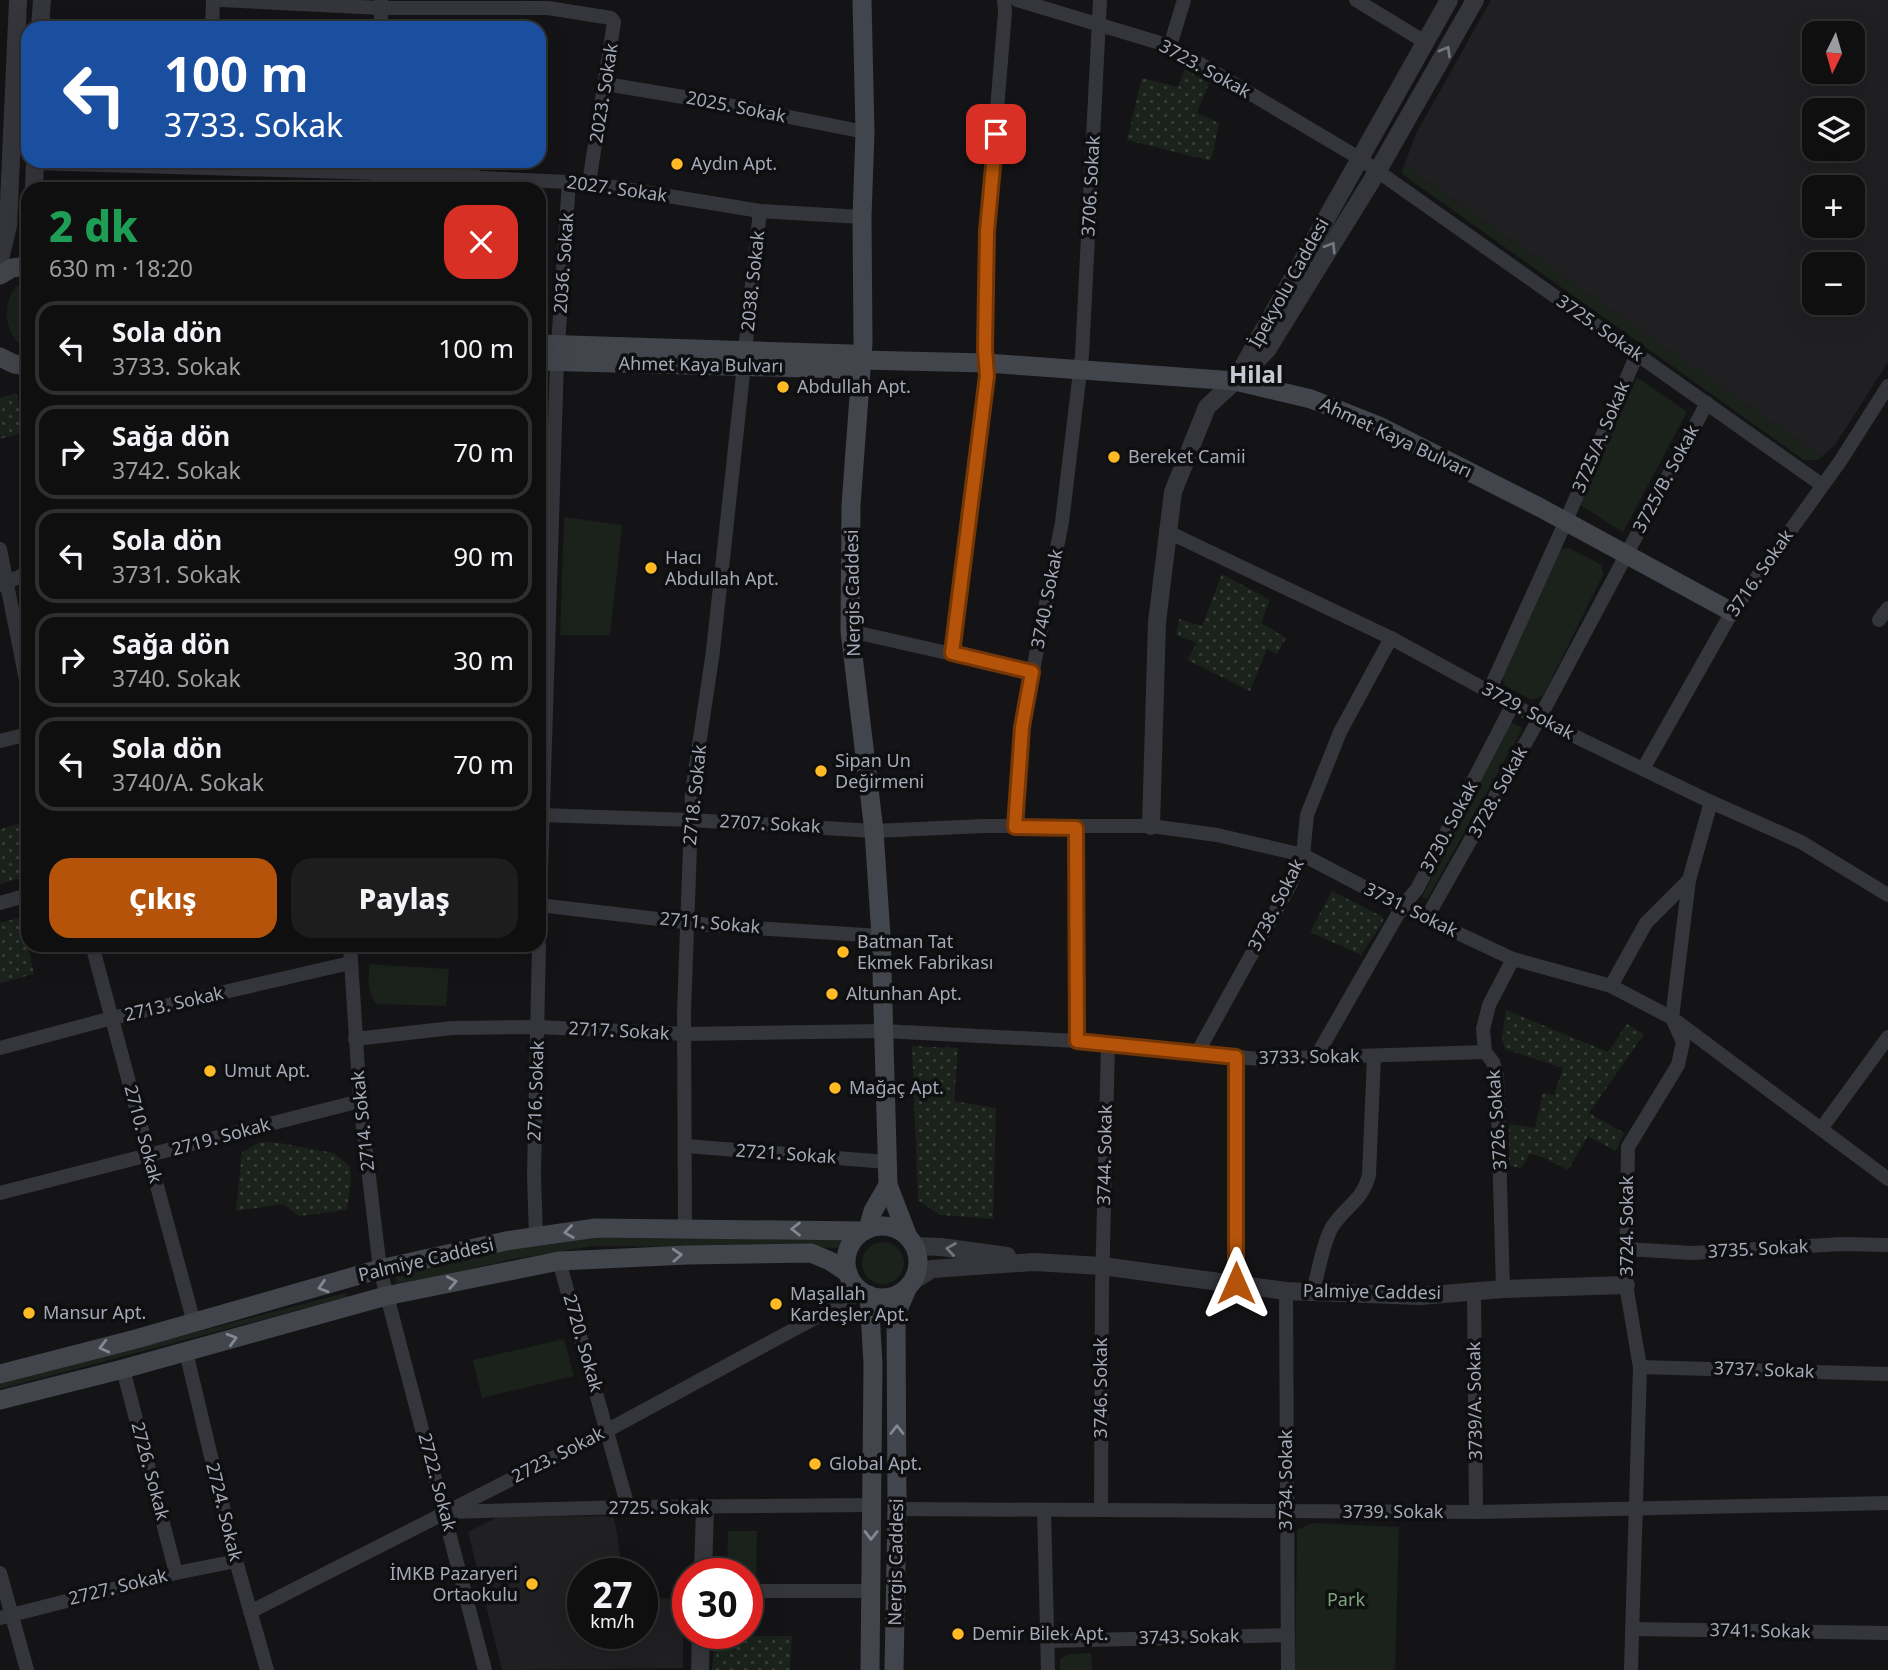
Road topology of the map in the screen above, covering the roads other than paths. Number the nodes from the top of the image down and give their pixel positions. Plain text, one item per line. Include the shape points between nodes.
1 (18, 0) edge
2 (41, 0) edge
3 (213, 0) edge
4 (220, 0) edge
5 (862, 0) edge
6 (1004, 0) edge
7 (1017, 0) edge
8 (1100, 0) edge
9 (1184, 0) edge
10 (1356, 0) edge
11 (1449, 0) edge
12 (1475, 0) edge
13 (381, 4) edge
14 (40, 21) edge
15 (212, 21) edge
16 (1098, 23) junction
17 (1425, 42) junction
18 (1170, 46) junction
19 (606, 84) junction
20 (7, 123) edge
21 (865, 132) junction
22 (1359, 158) junction
23 (388, 168) edge
24 (473, 168) edge
25 (1377, 172) junction
26 (472, 177) junction
27 (569, 181) junction
28 (589, 183) junction
29 (760, 211) junction
30 (862, 217) junction
31 (0, 259) edge
32 (21, 267) edge
33 (0, 275) edge
34 (548, 353) edge
35 (1637, 354) junction
36 (744, 358) junction
37 (861, 360) junction
38 (987, 363) junction
39 (1079, 371) junction
40 (1235, 382) junction
41 (1888, 386) edge
42 (1707, 403) junction
43 (546, 485) edge
44 (1822, 485) junction
45 (1566, 521) junction
46 (1166, 531) junction
47 (0, 549) edge
48 (1626, 554) junction
49 (21, 576) edge
50 (3, 584) edge
51 (1732, 612) junction
52 (850, 631) junction
53 (1391, 638) junction
54 (952, 653) junction
55 (21, 660) edge
56 (1032, 672) junction
57 (1489, 691) junction
58 (1513, 704) junction
59 (1539, 719) junction
60 (21, 736) edge
61 (0, 741) edge
62 (1643, 769) junction
63 (1712, 802) junction
64 (546, 815) edge
65 (691, 820) junction
66 (1152, 826) junction
67 (1015, 827) junction
68 (1076, 828) junction
69 (874, 831) junction
70 (1303, 855) junction
71 (1689, 880) junction
72 (1888, 895) edge
73 (21, 897) edge
74 (0, 902) edge
75 (546, 906) edge
76 (1402, 907) junction
77 (1427, 917) junction
78 (687, 921) junction
79 (881, 936) junction
80 (94, 952) edge
81 (350, 952) edge
82 (539, 952) edge
83 (1513, 959) junction
84 (350, 963) junction
85 (1611, 986) junction
86 (112, 1018) junction
87 (1672, 1018) junction
88 (538, 1027) junction
89 (883, 1031) junction
90 (685, 1034) junction
91 (1888, 1037) edge
92 (355, 1039) junction
93 (1077, 1041) junction
94 (1108, 1045) junction
95 (0, 1048) edge
96 (1485, 1052) junction
97 (1197, 1053) junction
98 (1374, 1056) junction
99 (1236, 1057) junction
100 (1316, 1057) junction
101 (360, 1101) junction
102 (1821, 1129) junction
103 (686, 1146) junction
104 (149, 1156) junction
105 (887, 1162) junction
106 (1888, 1179) edge
107 (888, 1185) junction
108 (0, 1193) edge
109 (685, 1228) junction
110 (866, 1230) junction
111 (536, 1237) junction
112 (912, 1242) junction
113 (1888, 1245) edge
114 (1628, 1249) junction
115 (559, 1261) junction
116 (1034, 1262) junction
117 (1102, 1266) junction
118 (380, 1269) junction
119 (848, 1273) junction
120 (1236, 1283) junction
121 (910, 1284) junction
122 (1626, 1285) junction
123 (1503, 1289) junction
124 (1313, 1290) junction
125 (1286, 1291) junction
126 (1474, 1291) junction
127 (866, 1294) junction
128 (386, 1296) junction
129 (194, 1322) junction
130 (186, 1352) junction
131 (1640, 1367) junction
132 (123, 1369) junction
133 (0, 1374) edge
134 (1888, 1374) edge
135 (0, 1399) edge
136 (608, 1430) junction
137 (1888, 1503) edge
138 (872, 1505) junction
139 (628, 1507) junction
140 (705, 1508) junction
141 (1635, 1508) junction
142 (897, 1509) junction
143 (1044, 1510) junction
144 (1101, 1510) junction
145 (446, 1512) junction
146 (1476, 1512) junction
147 (1287, 1513) junction
148 (703, 1558) edge
149 (236, 1561) junction
150 (0, 1573) edge
151 (176, 1573) junction
152 (763, 1591) edge
153 (871, 1591) junction
154 (250, 1612) junction
155 (5, 1616) edge
156 (1632, 1629) junction
157 (1888, 1633) edge
158 (1288, 1635) junction
159 (1048, 1640) junction
160 (701, 1649) edge
161 (27, 1670) edge
162 (267, 1670) edge
163 (485, 1670) edge
164 (700, 1670) edge
165 (870, 1670) edge
166 (894, 1670) edge
167 (1048, 1670) edge
168 (1288, 1670) edge
169 (1632, 1670) edge

1 - 20 street
2 - 14 street
3 - 15 street
4 - 13 street, 2023. Sokak
5 - 21 main road, Nergis Caddesi
6 - 38 street via 987,231
7 - 16 street, 3723. Sokak
8 - 16 street, 3706. Sokak
9 - 18 street
10 - 17 street
11 - 17 street, İpekyolu Caddesi
25 -> 12 street
13 - 19 street, 2023. Sokak via 548,8 606,16 614,23
16 - 18 street, 3723. Sokak
16 - 39 street, 3706. Sokak
17 - 22 street, İpekyolu Caddesi
18 - 22 street, 3723. Sokak
19 - 21 street, 2025. Sokak
19 - 28 street, 2023. Sokak
20 - 31 street via 8,226
21 - 30 main road, Nergis Caddesi
22 - 25 street, 3723. Sokak
22 - 40 street, İpekyolu Caddesi
23 - 26 street, 2027. Sokak
24 - 26 street
25 - 35 street, 3725. Sokak
40 -> 25 street via 1267,350
26 - 27 street, 2027. Sokak
27 - 28 street, 2027. Sokak
27 - 34 street, 2036. Sokak
28 - 29 street, 2027. Sokak
29 - 30 street, 2027. Sokak
29 - 36 street, 2038. Sokak
30 - 37 main road, Nergis Caddesi
32 - 33 main road
34 - 36 main road, Ahmet Kaya Bulvarı
34 - 43 street
35 - 42 street, 3725. Sokak
35 - 45 street, 3725/A. Sokak
36 - 37 main road, Ahmet Kaya Bulvarı via 851,354
36 - 65 street, 2718. Sokak
37 - 38 main road, Ahmet Kaya Bulvarı
37 - 52 main road, Nergis Caddesi via 851,505
38 - 39 main road, Ahmet Kaya Bulvarı
38 - 54 street
39 - 40 main road, Ahmet Kaya Bulvarı
39 - 56 street, 3740. Sokak via 1062,522
40 - 45 main road, Ahmet Kaya Bulvarı via 1311,398 1380,426
40 - 46 street, İpekyolu Caddesi via 1207,407 1172,492
41 - 44 street, 3716. Sokak
42 - 44 street, 3725. Sokak
42 - 48 street, 3725/B. Sokak
44 - 51 street, 3716. Sokak
45 - 48 main road, Ahmet Kaya Bulvarı
45 - 57 street
46 - 53 street, 3729. Sokak
46 - 66 street, İpekyolu Caddesi via 1157,622
47 - 50 street
48 - 51 main road, Ahmet Kaya Bulvarı
48 - 59 street, 3728. Sokak
49 - 50 street
50 - 55 street
51 - 62 street, 3716. Sokak
52 - 54 street
52 - 69 main road, Nergis Caddesi
53 - 57 street, 3729. Sokak
53 - 70 street, 3738. Sokak via 1340,732 1307,815
54 - 56 street
56 - 67 street, 3740. Sokak via 1022,727
57 - 58 street, 3729. Sokak
58 - 59 street, 3729. Sokak
58 - 76 street, 3730. Sokak via 1417,889
59 - 62 street, 3729. Sokak
59 - 77 street, 3728. Sokak
60 - 61 street
62 - 63 street, 3729. Sokak
63 - 71 street, 3724. Sokak
63 - 72 street, 3729. Sokak via 1801,842
64 - 65 street, 2707. Sokak
65 - 69 street, 2707. Sokak
65 - 78 street, 2718. Sokak
66 - 68 street, 3731. Sokak
66 - 70 street, 3731. Sokak
67 - 68 street, 3731. Sokak
67 - 69 street, 3731. Sokak
68 - 93 street
69 - 79 main road, Nergis Caddesi
70 - 76 street, 3731. Sokak
70 - 97 street, 3738. Sokak
71 - 85 street via 1646,923
71 - 87 street, 3724. Sokak
73 - 74 street
75 - 78 street, 2711. Sokak
76 - 77 street, 3731. Sokak
76 - 100 street, 3730. Sokak
77 - 83 street, 3731. Sokak
78 - 79 street, 2711. Sokak
78 - 90 street, 2718. Sokak
79 - 89 main road, Nergis Caddesi
80 - 86 street, 2710. Sokak
81 - 84 street, 2714. Sokak
82 - 88 street, 2716. Sokak
83 - 85 street, 3731. Sokak
83 - 96 street, 3726. Sokak via 1489,1005 1483,1029
84 - 86 street, 2713. Sokak
84 - 92 street, 2714. Sokak
85 - 87 street, 3731. Sokak
86 - 95 street, 2713. Sokak
86 - 104 street, 2710. Sokak
87 - 102 street, 3731. Sokak
87 - 114 street, 3724. Sokak via 1683,1042 1678,1065 1628,1146
88 - 90 street, 2717. Sokak
88 - 92 street, 2717. Sokak via 452,1027
88 - 111 street, 2716. Sokak
89 - 90 street, 2717. Sokak
89 - 93 street, 3733. Sokak
89 - 105 main road, Nergis Caddesi
90 - 103 street, 2718. Sokak
91 - 102 street
92 - 101 street, 2714. Sokak
93 - 94 street, 3733. Sokak
94 - 97 street, 3733. Sokak
94 - 117 street, 3744. Sokak
96 - 98 street, 3733. Sokak
96 - 123 street, 3726. Sokak via 1497,1076
97 - 99 street, 3733. Sokak
98 - 100 street, 3733. Sokak
98 - 124 street via 1366,1189 1341,1212 1329,1231
99 - 100 street, 3733. Sokak
99 - 120 street
101 - 104 street, 2719. Sokak
101 - 118 street, 2714. Sokak
102 - 106 street, 3731. Sokak
103 - 105 street, 2721. Sokak
103 - 109 street, 2718. Sokak
104 - 108 street, 2719. Sokak
104 - 129 street, 2710. Sokak
105 - 107 main road, Nergis Caddesi
107 - 110 main road
107 - 112 main road
110 -> 109 main road, Palmiye Caddesi
109 -> 111 main road, Palmiye Caddesi via 596,1228
110 - 112 main road via 888,1227
110 - 119 main road via 849,1250
111 - 118 main road, Palmiye Caddesi
116 -> 112 street, Palmiye Caddesi
112 - 121 main road via 918,1269
113 - 114 street, 3735. Sokak via 1692,1253
114 - 122 street, 3724. Sokak
115 -> 119 main road, Palmiye Caddesi via 811,1253
128 -> 115 main road, Palmiye Caddesi
115 - 136 street, 2720. Sokak
116 - 117 street, Palmiye Caddesi
116 - 121 street, Palmiye Caddesi via 932,1269
117 - 120 street, Palmiye Caddesi
117 - 144 street, 3746. Sokak
118 - 128 street, 2714. Sokak
118 -> 129 main road, Palmiye Caddesi
119 - 127 main road
120 - 125 street, Palmiye Caddesi
121 - 127 main road via 886,1298
142 -> 121 main road, Nergis Caddesi via 896,1314
122 - 123 street, Palmiye Caddesi
122 - 131 street, 3724. Sokak
123 - 126 street, Palmiye Caddesi
124 - 125 street, Palmiye Caddesi
124 - 126 street, Palmiye Caddesi via 1420,1296
125 - 147 street, 3734. Sokak
126 - 146 street, 3739/A. Sokak
127 - 136 street, 2723. Sokak
127 - 138 main road, Nergis Caddesi via 873,1364
130 -> 128 main road, Palmiye Caddesi
128 - 145 street, 2722. Sokak
129 -> 133 main road, Palmiye Caddesi
130 - 132 main road, Palmiye Caddesi
130 - 149 street, 2724. Sokak
131 - 134 street, 3737. Sokak
131 - 141 street, 3724. Sokak
132 - 135 main road, Palmiye Caddesi
132 - 151 street, 2726. Sokak
136 - 139 street, 2720. Sokak
136 - 145 street, 2723. Sokak
137 - 141 street, 3739. Sokak
138 - 140 street, 2725. Sokak
138 -> 153 main road, Nergis Caddesi
139 - 140 street, 2725. Sokak
139 - 145 street, 2725. Sokak
140 - 148 street
141 - 146 street, 3739. Sokak
141 - 156 street, 3724. Sokak
142 - 143 street, 3739. Sokak
142 - 166 main road, Nergis Caddesi
143 - 144 street, 3739. Sokak
143 - 159 street
144 - 147 street, 3739. Sokak
145 - 154 street, 2723. Sokak
145 - 163 street, 2722. Sokak
146 - 147 street, 3739. Sokak
147 - 158 street, 3734. Sokak
149 - 151 street, 2727. Sokak
149 - 154 street, 2724. Sokak
150 - 155 street
151 - 155 street, 2727. Sokak
152 - 153 street
153 - 165 main road, Nergis Caddesi
154 - 162 street, 2724. Sokak
155 - 161 street
156 - 157 street, 3741. Sokak
156 - 169 street, 3724. Sokak
158 - 159 street, 3743. Sokak
158 - 168 street, 3734. Sokak
159 - 167 street
160 - 164 street

